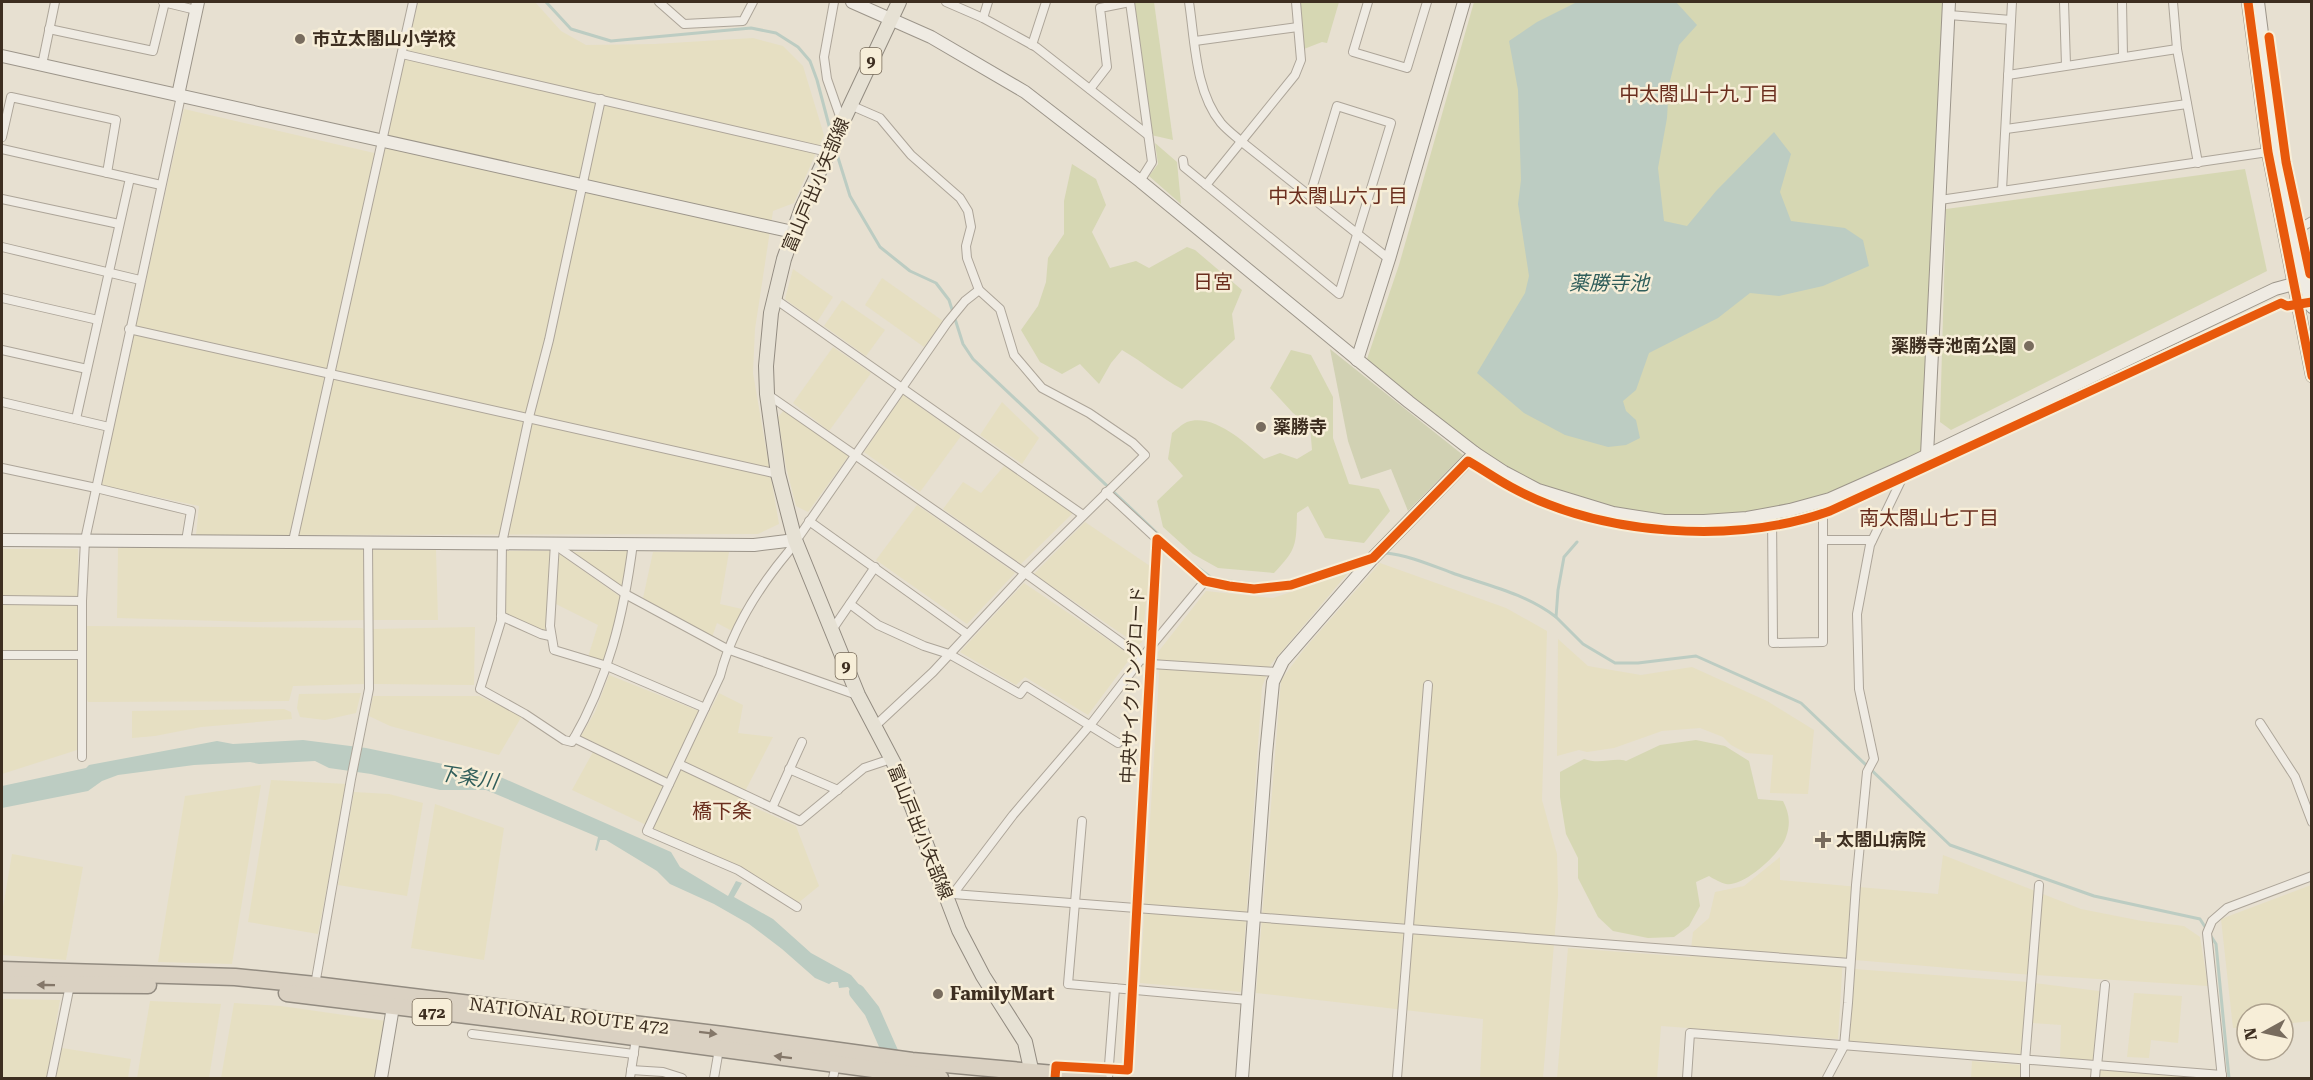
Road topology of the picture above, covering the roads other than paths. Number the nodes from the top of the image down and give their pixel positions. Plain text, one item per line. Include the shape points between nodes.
1 (55, 2) edge
2 (164, 2) edge
3 (413, 2) edge
4 (659, 2) edge
5 (753, 2) edge
6 (834, 2) edge
7 (898, 2) edge
8 (946, 2) edge
9 (988, 2) edge
10 (1046, 2) edge
11 (1130, 2) edge
12 (1189, 2) edge
13 (1296, 2) edge
14 (1368, 2) edge
15 (1427, 2) edge
16 (1464, 2) edge
17 (1949, 2) edge
18 (2012, 2) edge
19 (2064, 2) edge
20 (2122, 2) edge
21 (2173, 2) edge
22 (2248, 2) edge
23 (2258, 2) edge
24 (860, 3) edge
25 (197, 5) edge
26 (1949, 15) junction
27 (892, 18) junction
28 (983, 18) junction
29 (2011, 20) junction
30 (1299, 27) junction
31 (49, 30) junction
32 (1195, 41) junction
33 (1032, 45) junction
34 (2177, 49) junction
35 (402, 54) junction
36 (2, 56) edge
37 (2123, 56) junction
38 (42, 65) junction
39 (2066, 65) junction
40 (2008, 75) junction
41 (1090, 89) junction
42 (179, 96) junction
43 (601, 99) junction
44 (2187, 104) junction
45 (850, 105) junction
46 (841, 124) junction
47 (2006, 129) junction
48 (1148, 135) junction
49 (2, 137) edge
50 (383, 142) junction
51 (1242, 142) junction
52 (2, 149) edge
53 (829, 150) junction
54 (2268, 152) junction
55 (1183, 160) dead end
56 (2198, 163) junction
57 (107, 173) junction
58 (130, 178) junction
59 (1140, 181) junction
60 (161, 185) junction
61 (1206, 185) junction
62 (582, 186) junction
63 (2002, 190) junction
64 (1311, 195) junction
65 (2, 198) edge
66 (1940, 200) junction
67 (2312, 221) edge
68 (120, 224) junction
69 (793, 232) junction
70 (2292, 233) junction
71 (1358, 235) junction
72 (2, 247) edge
73 (1389, 259) junction
74 (109, 272) junction
75 (140, 280) junction
76 (2299, 282) junction
77 (979, 290) junction
78 (2, 298) edge
79 (775, 298) junction
80 (2312, 307) edge
81 (98, 321) junction
82 (129, 328) junction
83 (2, 350) edge
84 (1357, 360) junction
85 (87, 369) junction
86 (331, 374) junction
87 (2312, 376) edge
88 (903, 388) junction
89 (767, 394) junction
90 (2, 402) edge
91 (529, 417) junction
92 (76, 419) junction
93 (108, 426) junction
94 (1475, 453) junction
95 (855, 455) junction
96 (1928, 455) junction
97 (1909, 464) junction
98 (2, 468) edge
99 (778, 474) junction
100 (96, 488) junction
101 (1106, 492) junction
102 (1823, 501) junction
103 (1772, 513) junction
104 (1083, 514) junction
105 (809, 521) junction
106 (1156, 539) dead end
107 (2, 540) edge
108 (85, 540) junction
109 (186, 540) junction
110 (795, 540) junction
111 (1823, 540) junction
112 (1872, 540) junction
113 (293, 542) junction
114 (368, 542) junction
115 (502, 543) junction
116 (633, 543) junction
117 (555, 544) junction
118 (875, 567) junction
119 (1025, 573) junction
120 (1205, 581) dead end
121 (627, 595) junction
122 (2, 600) edge
123 (82, 601) junction
124 (850, 604) junction
125 (501, 616) junction
126 (832, 630) junction
127 (968, 634) junction
128 (550, 636) junction
129 (727, 649) junction
130 (949, 654) junction
131 (2, 655) edge
132 (82, 656) junction
133 (1143, 657) junction
134 (607, 666) junction
135 (1276, 672) junction
136 (1428, 685) dead end
137 (858, 695) junction
138 (705, 708) junction
139 (2260, 723) dead end
140 (1091, 724) junction
141 (874, 727) junction
142 (574, 738) junction
143 (802, 742) dead end
144 (1118, 742) dead end
145 (82, 757) dead end
146 (891, 759) junction
147 (679, 764) junction
148 (789, 769) junction
149 (669, 784) junction
150 (838, 790) junction
151 (772, 808) junction
152 (1082, 821) dead end
153 (2312, 822) edge
154 (2312, 876) edge
155 (2039, 885) dead end
156 (1076, 903) junction
157 (797, 907) dead end
158 (1254, 917) junction
159 (1409, 929) junction
160 (1850, 963) junction
161 (2, 970) edge
162 (2, 984) edge
163 (70, 985) junction
164 (315, 985) junction
165 (2105, 985) dead end
166 (1115, 988) junction
167 (1248, 1000) junction
168 (393, 1007) junction
169 (472, 1034) dead end
170 (635, 1046) junction
171 (1844, 1046) junction
172 (719, 1049) junction
173 (856, 1060) junction
174 (2025, 1060) junction
175 (2097, 1066) junction
176 (835, 1071) edge
177 (630, 1074) edge
178 (1033, 1076) edge
179 (2222, 1077) edge
180 (51, 1078) edge
181 (381, 1078) edge
182 (682, 1078) edge
183 (714, 1078) edge
184 (940, 1078) edge
185 (1099, 1078) edge
186 (1108, 1078) edge
187 (1242, 1078) edge
188 (1397, 1078) edge
189 (1687, 1078) edge
190 (1827, 1078) edge
191 (2025, 1078) edge
192 (2096, 1078) edge

1 - 31 street
2 - 25 street
2 - 31 street via 153,51
3 - 35 street
4 - 5 street via 684,24 743,21
6 - 46 street via 824,57
7 - 27 main road, 富山戸出小矢部線 / 9
8 - 28 street
9 - 28 street
10 - 33 street
11 - 41 street via 1100,8 1107,66
11 - 48 street
12 - 32 street
13 - 30 street
14 - 15 street via 1353,52 1407,68
16 - 73 street
17 - 26 street
18 - 29 street
19 - 39 street
20 - 37 street
21 - 34 street
22 - 54 street
23 - 70 street
24 - 27 street
25 - 42 street
26 - 29 street
26 - 66 street
27 - 45 main road, 富山戸出小矢部線 / 9
27 - 59 street via 976,61 1025,92
28 - 33 street
29 - 40 street
30 - 32 street
30 - 51 street via 1301,60 1295,75
31 - 38 street
32 - 51 street via 1200,75 1211,106 1221,123
33 - 41 street
34 - 37 street
34 - 44 street
35 - 43 street
35 - 50 street
36 - 38 street
37 - 39 street
38 - 42 street
39 - 40 street
40 - 47 street
41 - 48 street
42 - 50 street
42 - 60 street
43 - 53 street
43 - 62 street
44 - 47 street
44 - 56 street
45 - 46 main road, 富山戸出小矢部線 / 9
45 - 77 street via 880,118 911,155 960,198 971,227 967,258
46 - 53 main road, 富山戸出小矢部線 / 9
47 - 63 street
48 - 59 street via 1152,162
49 - 57 street via 11,97 116,120
50 - 62 street
50 - 86 street
51 - 61 street
51 - 64 street
52 - 57 street
53 - 69 main road, 富山戸出小矢部線 / 9
54 - 56 street
54 - 76 street
55 - 61 street via 1184,167
56 - 63 street
57 - 58 street
58 - 60 street
58 - 68 street
59 - 84 street
60 - 75 street
61 - 71 street via 1339,294
62 - 69 street
62 - 91 street
63 - 66 street
64 - 71 street
64 - 71 street via 1337,106 1391,123
65 - 68 street
66 - 96 street
67 - 70 street
68 - 74 street
69 - 79 main road, 富山戸出小矢部線 / 9
70 - 76 street
71 - 73 street
72 - 74 street
73 - 84 street
74 - 75 street
74 - 81 street
75 - 82 street
76 - 80 street
76 - 87 street
76 - 96 street via 2275,289
77 - 88 street via 947,323
77 - 101 street via 1000,309 1014,355 1042,388 1089,413 1145,455
78 - 81 street
79 - 88 street
79 - 89 main road, 富山戸出小矢部線 / 9 via 766,366
81 - 85 street
82 - 86 street
82 - 93 street
83 - 85 street
84 - 94 street
85 - 92 street
86 - 91 street
86 - 113 street
88 - 95 street
88 - 104 street
89 - 95 street
89 - 99 main road, 富山戸出小矢部線 / 9
90 - 92 street
91 - 99 street
91 - 115 street
92 - 93 street
93 - 100 street
94 - 103 street via 1538,490 1613,513 1664,521 1747,518
94 - 135 street via 1373,558
95 - 105 street
95 - 119 street
96 - 97 street
97 - 102 street
97 - 112 street
98 - 100 street
99 - 110 main road, 富山戸出小矢部線 / 9
100 - 108 street
100 - 109 street via 191,511
101 - 104 street
101 - 106 street
102 - 103 street
102 - 111 street
103 - 111 street via 1773,643 1823,642
104 - 119 street
105 - 110 street
105 - 118 street
107 - 108 street
108 - 109 street
108 - 123 street
109 - 113 street
110 - 116 street via 754,545
110 - 126 main road, 富山戸出小矢部線 / 9
110 - 129 street via 763,582
111 - 112 street
112 - 160 street via 1857,614 1857,645 1859,689 1874,759 1867,772
113 - 114 street
114 - 115 street
114 - 164 street via 369,689
115 - 117 street
115 - 125 street
116 - 117 street
116 - 121 street
117 - 121 street
117 - 128 street
118 - 124 street
118 - 127 street
119 - 127 street
119 - 133 street
120 - 133 street
121 - 129 street
121 - 134 street
122 - 123 street
123 - 132 street
124 - 126 street
124 - 130 street via 878,625
125 - 128 street
125 - 142 street via 480,689 564,740 572,742
126 - 137 main road, 富山戸出小矢部線 / 9
127 - 130 street
128 - 134 street via 554,650
129 - 137 street
129 - 138 street
130 - 140 street via 1020,693 1026,686
130 - 141 street
131 - 132 street
132 - 145 street
133 - 135 street via 1151,664
133 - 140 street
134 - 138 street
134 - 142 street
135 - 158 street
136 - 159 street
137 - 141 main road, 富山戸出小矢部線 / 9
138 - 147 street
139 - 153 street via 2295,777
140 - 144 street
140 - 156 street via 1013,815 953,894
141 - 146 main road, 富山戸出小矢部線 / 9
142 - 149 street
143 - 148 street
146 - 150 street via 864,768
146 - 178 main road, 富山戸出小矢部線 / 9 via 959,930 1024,1042
147 - 149 street
147 - 151 street
148 - 150 street
148 - 151 street
149 - 157 street via 647,831 738,870
150 - 151 street via 800,820
152 - 156 street
154 - 179 street via 2227,908 2208,927
155 - 174 street
156 - 158 street
156 - 166 street via 1068,984
158 - 159 street
158 - 167 street
159 - 160 street
159 - 188 street
160 - 171 street
161 - 164 highway, NATIONAL ROUTE 472 / 472 via 235,977
163 -> 162 highway, NATIONAL ROUTE 472 / 472
163 - 168 highway, NATIONAL ROUTE 472 / 472 via 232,988
163 - 180 street
164 -> 173 highway, NATIONAL ROUTE 472 / 472 via 723,1035
165 - 175 street
166 - 167 street
166 - 186 street
167 - 187 street
168 - 170 highway, NATIONAL ROUTE 472 / 472
168 - 181 street
169 - 170 street
170 - 172 highway, NATIONAL ROUTE 472 / 472
170 - 177 street
171 - 174 street
171 - 189 street via 1690,1033
171 - 190 street
176 -> 172 highway, NATIONAL ROUTE 472 / 472
172 - 183 street
173 - 176 highway, NATIONAL ROUTE 472 / 472
173 - 178 highway, NATIONAL ROUTE 472 / 472 via 912,1061
173 - 184 highway, NATIONAL ROUTE 472 / 472
174 - 175 street
174 - 191 street
175 - 179 street
175 - 192 street
177 - 182 street via 663,1072
178 - 185 highway, NATIONAL ROUTE 472 / 472

